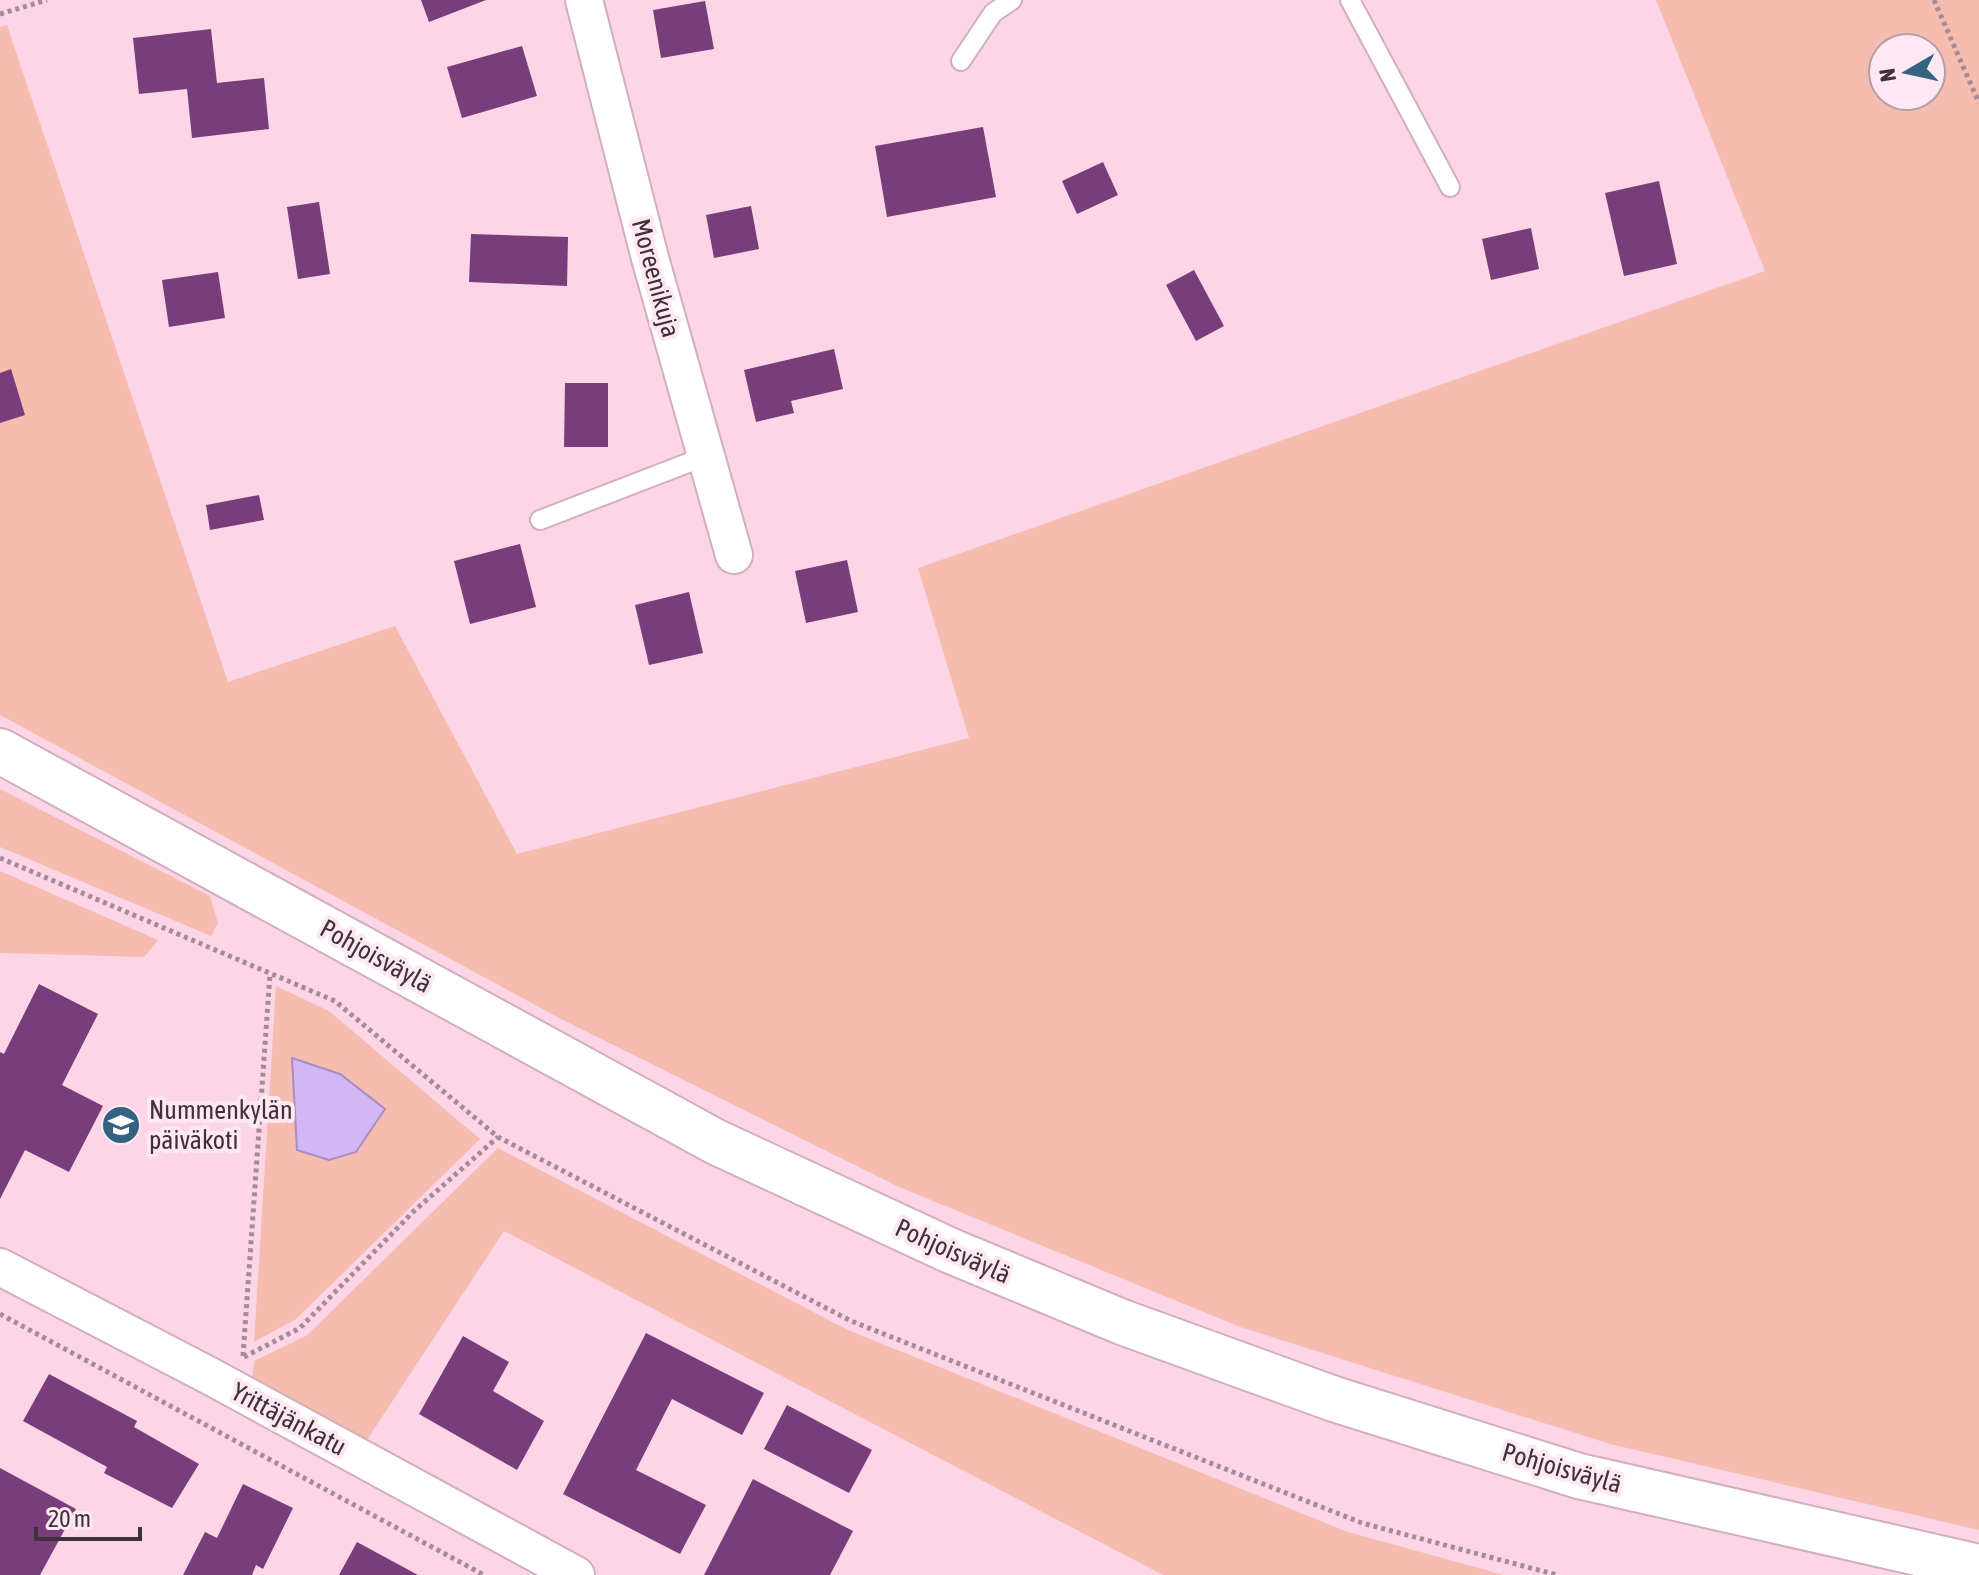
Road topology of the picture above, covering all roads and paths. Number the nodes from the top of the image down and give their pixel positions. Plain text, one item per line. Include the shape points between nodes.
1 (47, 0) edge
2 (584, 0) edge
3 (1012, 0) edge
4 (1350, 0) edge
5 (1934, 0) edge
6 (0, 14) edge
7 (961, 61) dead end
8 (1979, 103) edge
9 (1450, 187) dead end
10 (706, 456) junction
11 (540, 520) dead end
12 (734, 555) dead end
13 (0, 751) edge
14 (0, 858) edge
15 (270, 974) junction
16 (498, 1137) junction
17 (0, 1267) edge
18 (0, 1314) edge
19 (243, 1357) junction
20 (240, 1393) junction
21 (224, 1435) junction
22 (1979, 1567) edge
23 (484, 1575) edge
24 (576, 1575) edge
25 (1557, 1575) edge

1 - 6 path
2 - 10 street, Moreenikuja
3 - 7 lane via 993,13
4 - 9 lane
5 - 8 path
10 - 11 lane
10 - 12 street, Moreenikuja
13 - 22 street, Pohjoisväylä via 716,1142 951,1251 1108,1316 1334,1399 1579,1476
14 - 15 path
15 - 16 path via 335,1001
15 - 19 path
16 - 19 path via 414,1211 300,1328
16 - 25 path via 851,1321 1362,1523
17 - 20 street, Yrittäjänkatu
18 - 21 path
19 - 20 path
20 - 21 path
20 - 24 street, Yrittäjänkatu
21 - 23 path

